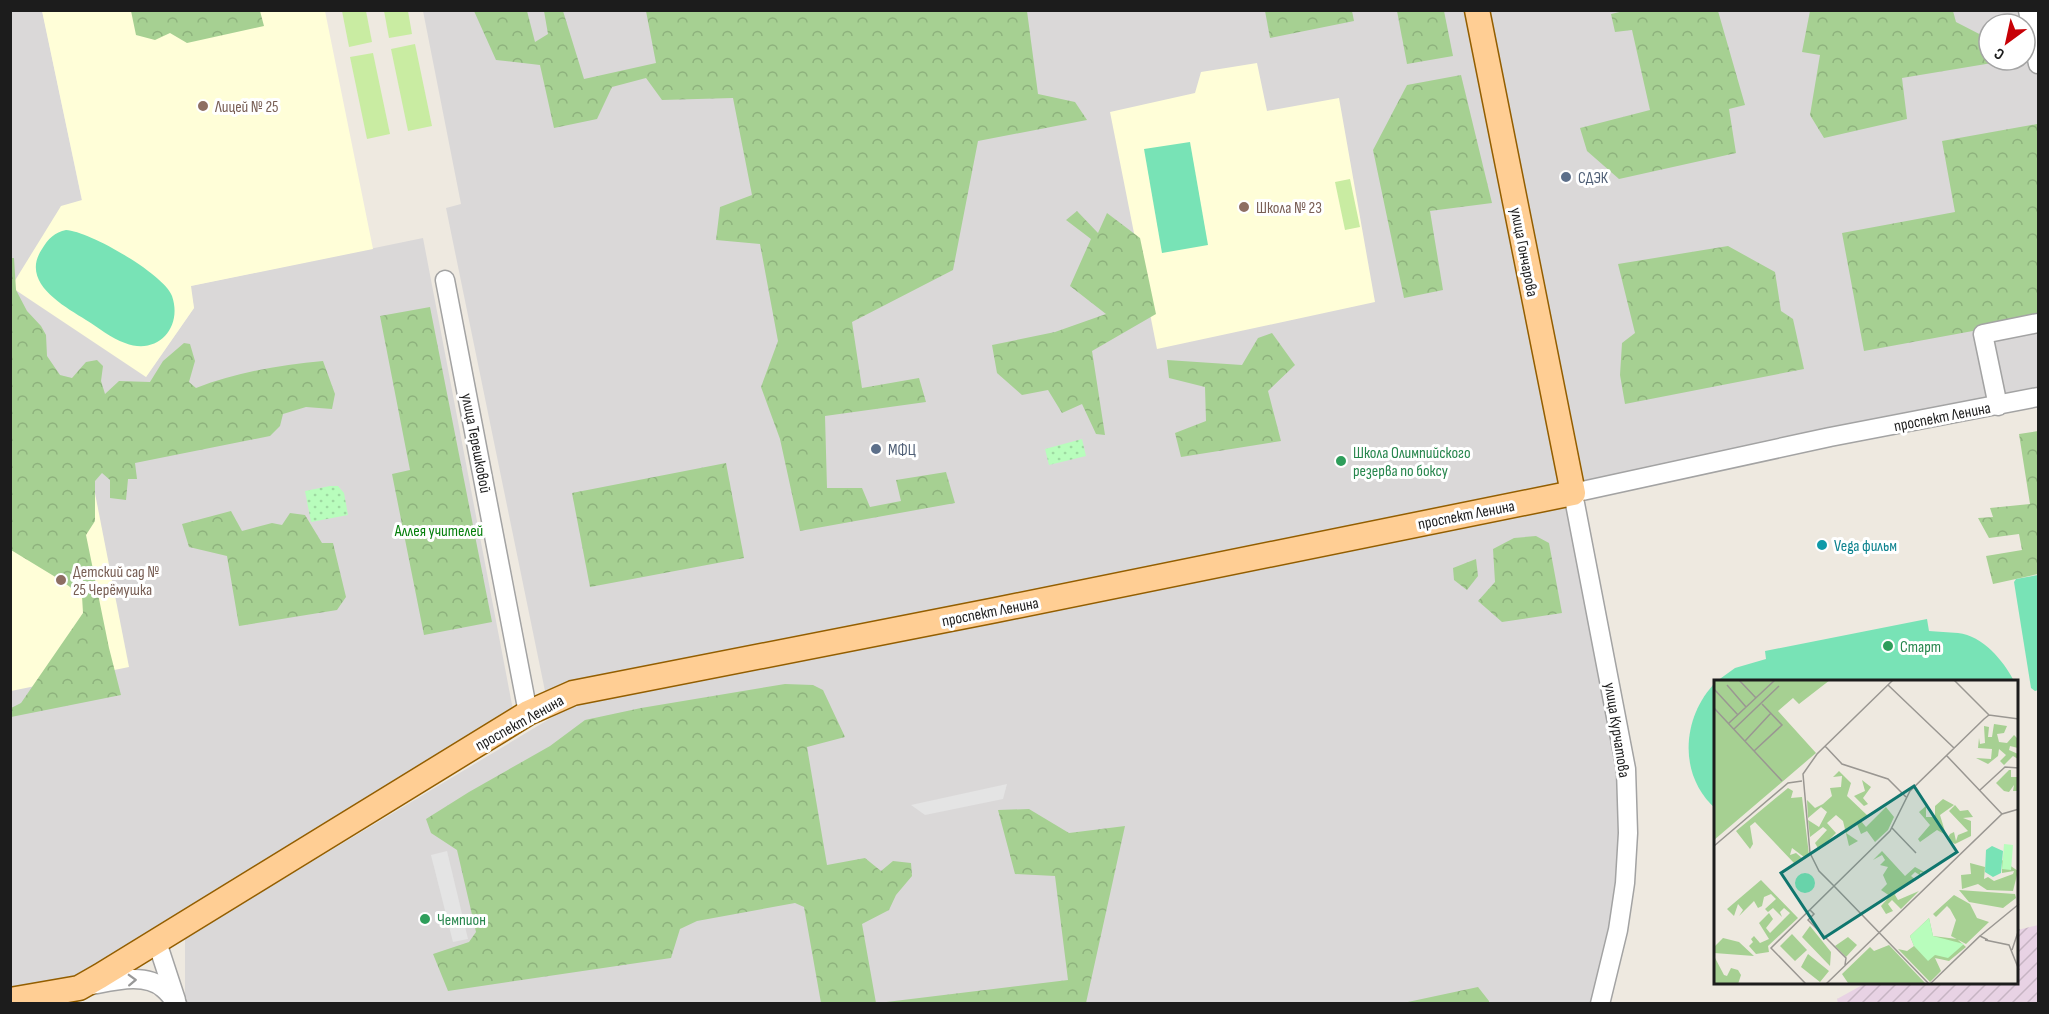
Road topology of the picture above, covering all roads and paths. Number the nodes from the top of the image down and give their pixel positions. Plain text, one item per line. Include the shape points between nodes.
1 (1477, 10) edge
2 (2028, 10) edge
3 (2038, 64) edge
4 (445, 280) dead end
5 (2038, 323) edge
6 (2038, 397) edge
7 (1998, 406) junction
8 (1573, 493) junction
9 (528, 713) junction
10 (157, 942) junction
11 (79, 988) junction
12 (10, 1000) edge
13 (177, 1004) edge
14 (1600, 1004) edge

1 - 8 main road, улица Гончарова
2 - 3 street
4 - 9 street, улица Терешковой
5 - 7 street via 1983,334
6 - 7 street, проспект Ленина
7 - 8 street, проспект Ленина via 1830,437
8 - 9 main road, проспект Ленина via 573,693
8 - 14 street, улица Курчатова via 1626,769 1625,883
9 - 10 main road, проспект Ленина
10 - 11 main road, проспект Ленина
10 - 13 street
11 - 12 main road, проспект Ленина
11 -> 13 street via 142,979 162,987

